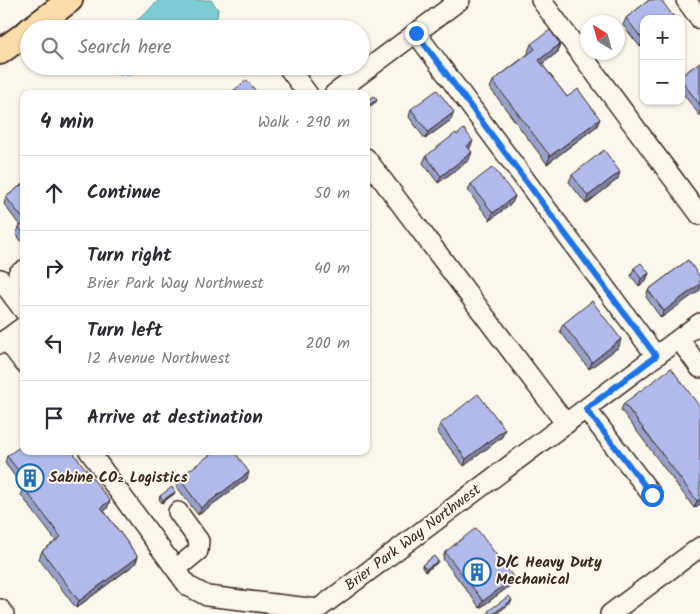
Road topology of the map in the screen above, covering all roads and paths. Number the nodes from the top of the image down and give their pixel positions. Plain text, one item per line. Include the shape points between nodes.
1 (70, 0) edge
2 (460, 0) edge
3 (541, 0) edge
4 (686, 0) edge
5 (700, 19) edge
6 (43, 20) edge
7 (416, 33) junction
8 (20, 37) edge
9 (0, 52) edge
10 (370, 67) edge
11 (294, 75) edge
12 (360, 75) edge
13 (305, 90) edge
14 (339, 90) edge
15 (370, 163) edge
16 (700, 216) edge
17 (0, 279) edge
18 (20, 306) edge
19 (700, 324) edge
20 (20, 329) edge
21 (679, 340) junction
22 (3, 341) edge
23 (656, 356) junction
24 (20, 359) edge
25 (700, 368) edge
26 (586, 409) junction
27 (566, 424) junction
28 (92, 455) edge
29 (652, 495) dead end
30 (178, 512) dead end
31 (700, 547) edge
32 (176, 569) junction
33 (0, 609) edge
34 (4, 614) edge
35 (610, 614) edge

1 - 6 main road
2 - 7 street
3 - 16 street
4 - 5 street
7 - 10 street
7 - 23 street
8 - 9 main road
11 - 13 street
12 - 14 street
15 - 27 street
17 - 18 street
19 - 21 street, Brier Park Way Northwest
20 - 22 street
21 - 23 street, Brier Park Way Northwest
21 - 25 street
22 - 24 street
23 - 26 street, Brier Park Way Northwest
26 - 27 street, Brier Park Way Northwest
26 - 29 street
27 - 32 street, Brier Park Way Northwest via 318,610 207,596 188,586
28 - 32 street, Brier Park Way Northwest
30 - 32 street via 199,541 198,550
31 - 35 street
33 - 34 street

